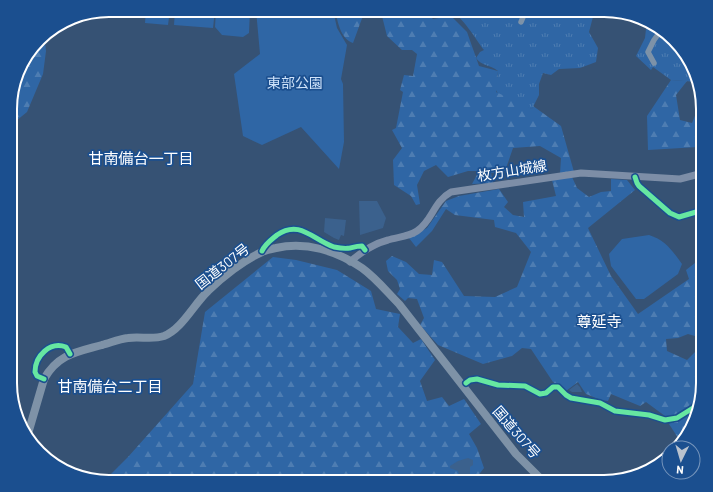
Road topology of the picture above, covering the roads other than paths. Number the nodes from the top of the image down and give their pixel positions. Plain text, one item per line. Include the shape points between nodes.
1 (523, 17) edge
2 (521, 22) dead end
3 (658, 35) edge
4 (654, 63) dead end
5 (696, 175) edge
6 (635, 177) junction
7 (696, 212) edge
8 (365, 250) junction
9 (262, 251) junction
10 (350, 262) junction
11 (70, 354) junction
12 (44, 379) junction
13 (466, 383) dead end
14 (693, 407) edge
15 (29, 429) edge
16 (537, 475) edge

1 - 2 street
3 - 4 street via 648,52
5 - 6 main road, 枚方山城線 via 680,180
6 - 7 street via 639,186 670,213 679,217
6 - 8 main road, 枚方山城線 via 581,173 451,192 443,196 424,225 416,232 373,245
8 - 9 street via 362,246 349,249 333,246 292,228 272,239
8 - 10 main road, 枚方山城線
9 - 10 highway, 国道307号 via 307,245
9 - 11 highway, 国道307号 via 208,291 182,322 168,334 153,338 126,338
10 - 16 highway, 国道307号 via 362,269 399,304 516,454
11 - 12 highway, 国道307号 via 55,365
11 - 12 street via 66,347 62,346 53,346 43,352 35,369 37,376
12 - 15 highway, 国道307号
13 - 14 street via 477,379 498,385 525,386 540,394 554,387 577,400 600,403 614,411 649,415 665,420 684,415

